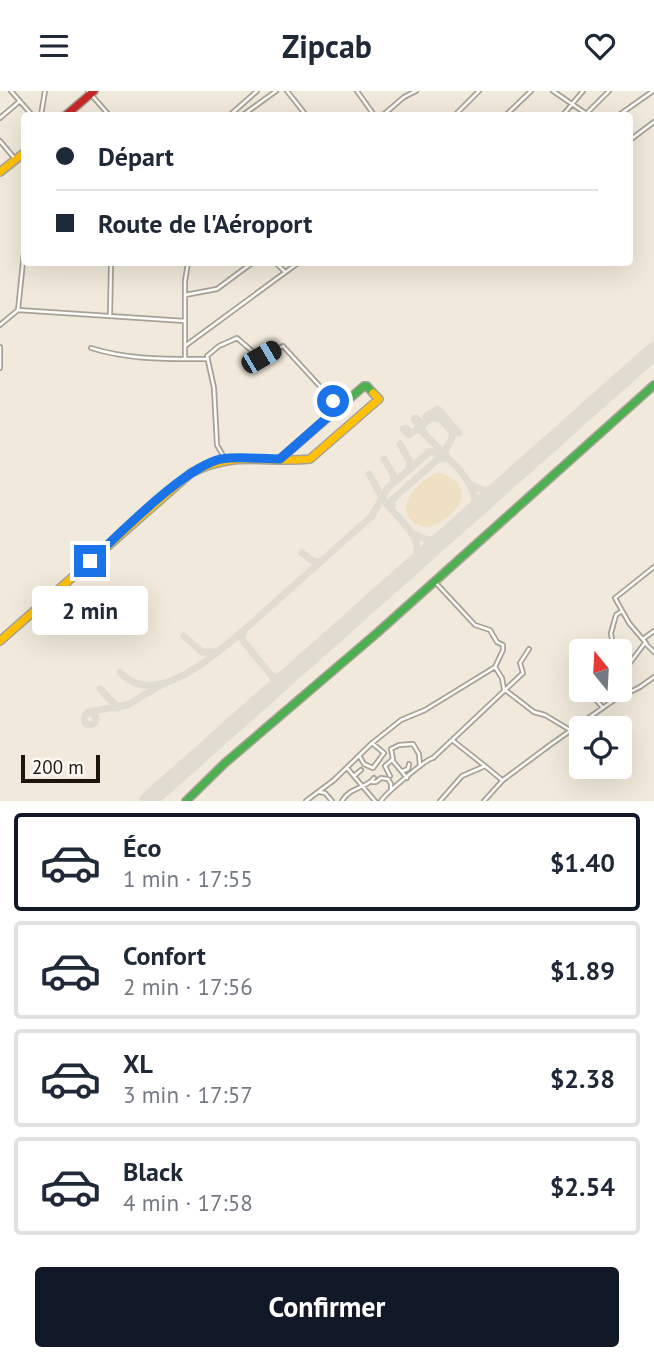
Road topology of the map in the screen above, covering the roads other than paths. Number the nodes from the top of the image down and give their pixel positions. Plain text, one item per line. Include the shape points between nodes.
1 (11, 91) edge
2 (45, 91) edge
3 (257, 91) edge
4 (276, 91) edge
5 (287, 91) edge
6 (357, 91) edge
7 (416, 91) edge
8 (479, 91) edge
9 (531, 91) edge
10 (553, 91) edge
11 (583, 91) edge
12 (609, 91) edge
13 (652, 91) edge
14 (91, 92) edge
15 (20, 101) junction
16 (573, 104) junction
17 (29, 112) edge
18 (42, 112) edge
19 (69, 112) edge
20 (107, 112) edge
21 (236, 112) edge
22 (247, 112) edge
23 (304, 112) edge
24 (372, 112) edge
25 (387, 112) edge
26 (457, 112) edge
27 (509, 112) edge
28 (566, 112) edge
29 (583, 112) edge
30 (590, 112) edge
31 (622, 112) edge
32 (0, 118) edge
33 (654, 122) edge
34 (633, 138) edge
35 (0, 141) edge
36 (21, 156) edge
37 (16, 160) junction
38 (1, 169) edge
39 (23, 266) edge
40 (111, 266) edge
41 (188, 266) edge
42 (248, 266) edge
43 (279, 266) edge
44 (294, 266) edge
45 (285, 272) junction
46 (185, 295) junction
47 (18, 310) junction
48 (110, 315) junction
49 (185, 321) junction
50 (0, 325) edge
51 (185, 346) junction
52 (0, 347) edge
53 (91, 348) dead end
54 (185, 359) junction
55 (207, 359) junction
56 (0, 368) edge
57 (654, 384) edge
58 (339, 407) junction
59 (225, 459) junction
60 (280, 459) junction
61 (654, 567) edge
62 (435, 581) junction
63 (623, 610) junction
64 (654, 631) edge
65 (612, 639) edge
66 (0, 641) edge
67 (644, 641) junction
68 (529, 649) dead end
69 (654, 652) edge
70 (632, 658) edge
71 (495, 667) junction
72 (654, 677) edge
73 (503, 689) junction
74 (598, 702) edge
75 (603, 708) junction
76 (591, 716) edge
77 (569, 729) edge
78 (569, 731) edge
79 (452, 740) junction
80 (372, 743) junction
81 (359, 757) junction
82 (392, 760) junction
83 (409, 764) dead end
84 (419, 766) junction
85 (485, 766) junction
86 (347, 768) junction
87 (361, 770) dead end
88 (403, 771) junction
89 (354, 776) junction
90 (390, 776) dead end
91 (407, 778) junction
92 (503, 780) junction
93 (391, 783) junction
94 (362, 785) junction
95 (399, 785) junction
96 (391, 790) junction
97 (320, 792) junction
98 (186, 801) edge
99 (306, 801) edge
100 (332, 801) edge
101 (342, 801) edge
102 (375, 801) edge
103 (381, 801) edge
104 (440, 801) edge
105 (484, 801) edge

1 - 15 street
2 - 18 street
3 - 21 street
4 - 22 street
5 - 23 street
6 - 24 street
7 - 25 street
8 - 26 street
9 - 27 street
10 - 16 street
11 - 16 street
12 - 30 street
13 - 31 street
14 - 19 main road
14 - 20 street
15 - 17 street
15 - 32 street
16 - 28 street
16 - 29 street
33 - 34 street
35 - 37 street
36 - 37 main road
37 - 38 main road
39 - 47 street
40 - 48 street
41 - 46 street
42 - 46 street via 217,289
43 - 45 street
44 - 45 street
45 - 51 street
46 - 49 street
47 - 48 street
47 - 50 street
48 - 49 street
49 - 51 street
51 - 54 street
52 - 56 street
53 - 54 street via 133,358
54 - 55 street
55 - 58 street via 219,346 237,338 258,358 283,346
55 - 59 street via 214,388 214,429
57 - 62 main road
58 - 60 main road
58 - 60 main road via 364,386 380,400 313,457
59 - 60 main road
59 - 66 main road via 191,473
61 - 63 street via 615,598
62 - 71 street via 475,625 490,630 503,645
62 - 98 main road
63 - 65 street via 616,615
63 - 67 street
64 - 67 street
67 - 69 street
67 - 70 street
68 - 73 street via 520,663 523,673
71 - 73 street
71 - 80 street via 401,720
72 - 75 street
73 - 77 street via 533,712
73 - 79 street
74 - 75 street
75 - 76 street
78 - 92 street
79 - 84 street
79 - 85 street
80 - 81 street
80 - 81 street via 384,753 376,765 365,765
81 - 86 street
82 - 84 street via 392,748 412,744 419,753
82 - 88 street
82 - 90 street via 385,766
83 - 88 street
84 - 91 street
85 - 92 street
85 - 104 street via 461,777
86 - 89 street
86 - 97 street
87 - 89 street
88 - 91 street
89 - 94 street
91 - 95 street
92 - 105 street
93 - 94 street via 381,778
93 - 95 street
93 - 96 street
94 - 101 street
94 - 102 street
95 - 96 street
96 - 103 street
97 - 99 street
97 - 100 street

